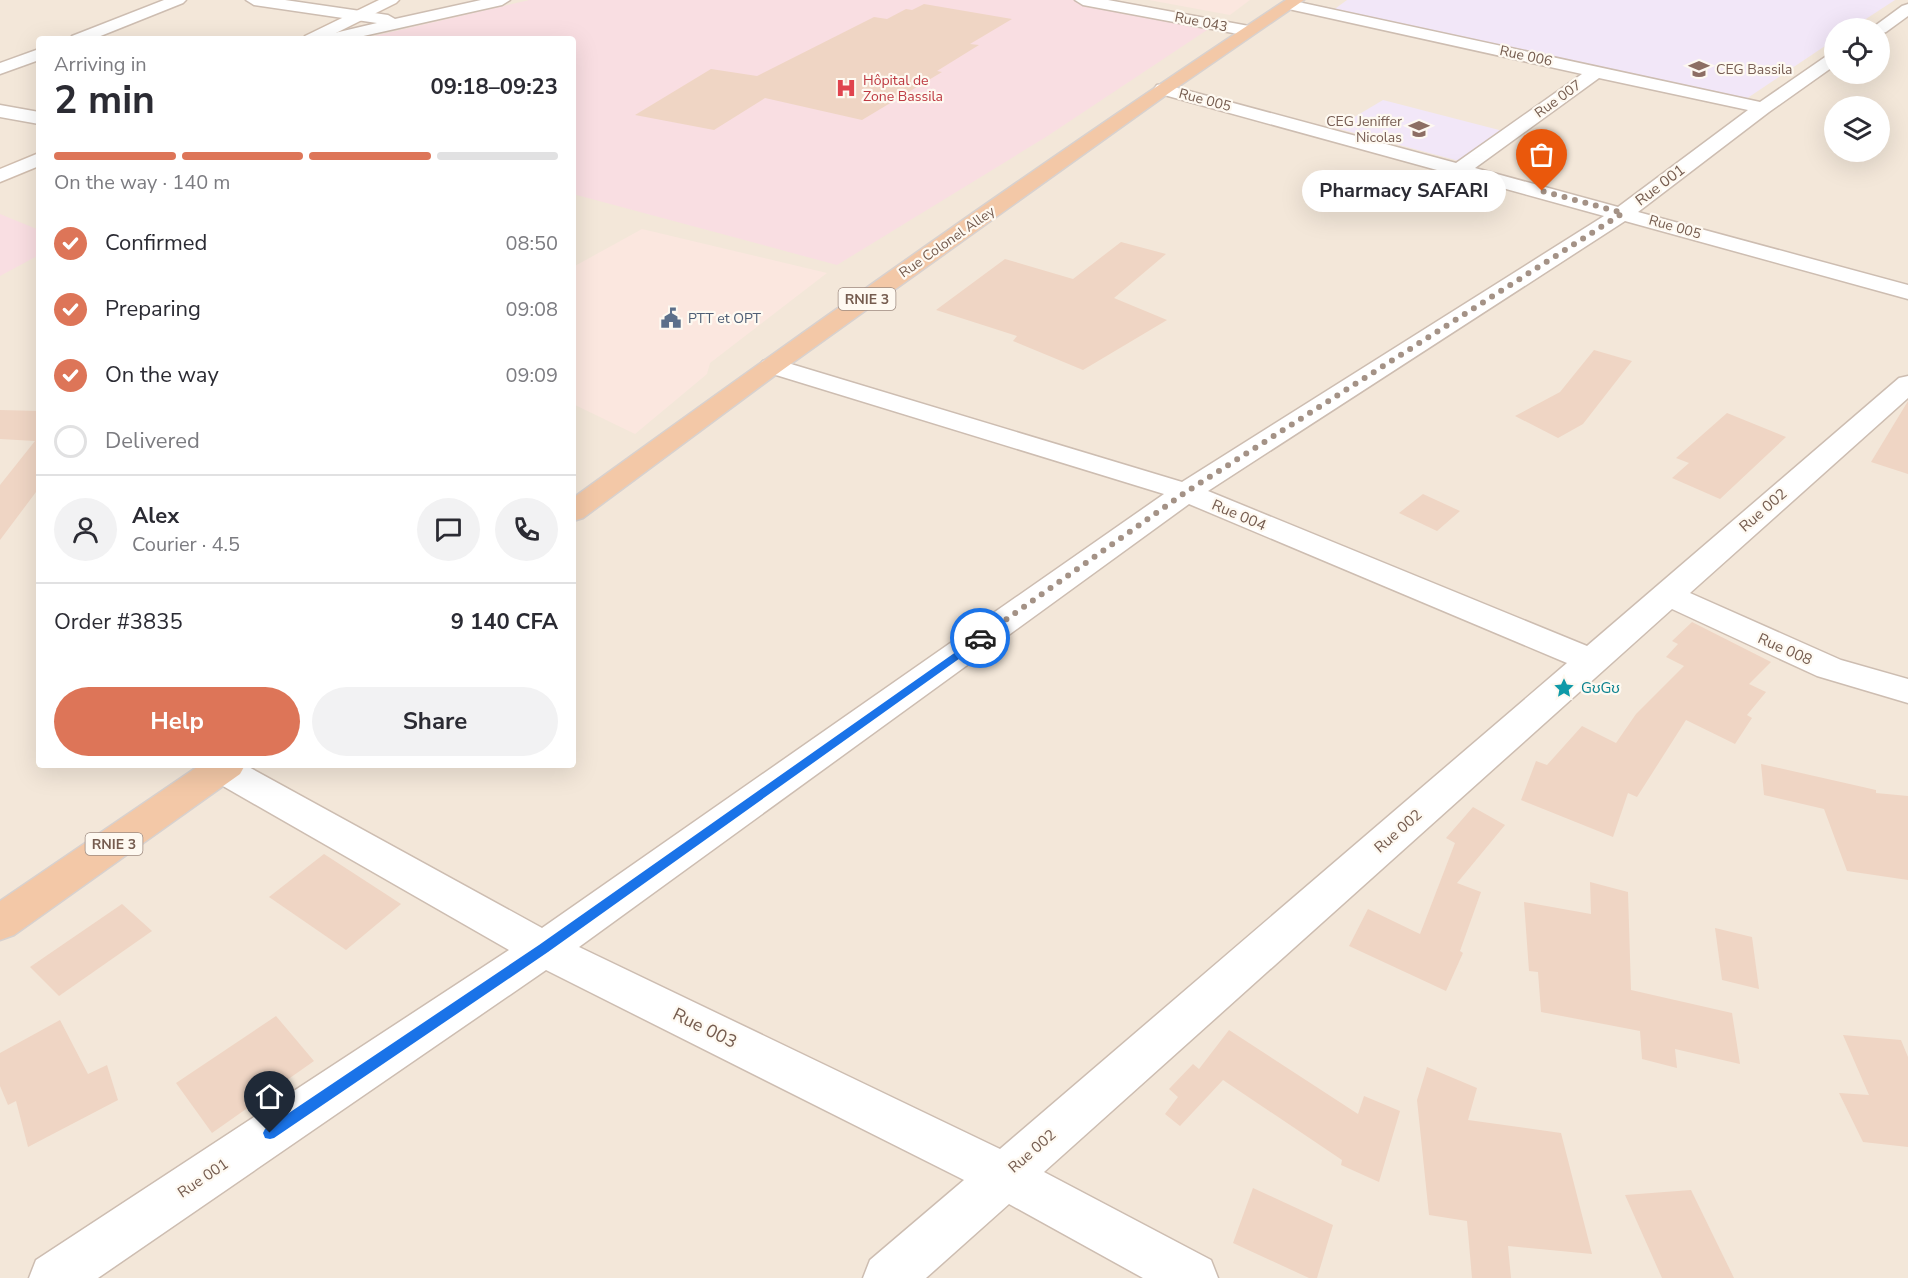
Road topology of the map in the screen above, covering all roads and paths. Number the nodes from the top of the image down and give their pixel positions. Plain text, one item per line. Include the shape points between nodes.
1 (178, 0) edge
2 (254, 0) edge
3 (391, 0) edge
4 (502, 0) edge
5 (1083, 0) edge
6 (1293, 2) edge
7 (1908, 9) edge
8 (362, 14) junction
9 (1890, 21) edge
10 (401, 23) junction
11 (1249, 31) junction
12 (86, 36) edge
13 (317, 36) edge
14 (342, 36) edge
15 (36, 55) edge
16 (1824, 66) edge
17 (0, 69) edge
18 (1597, 71) junction
19 (1163, 89) junction
20 (1763, 108) junction
21 (0, 111) edge
22 (36, 117) edge
23 (36, 160) edge
24 (1460, 169) junction
25 (0, 176) edge
26 (1623, 213) junction
27 (1908, 292) edge
28 (772, 366) junction
29 (1908, 384) edge
30 (1186, 492) junction
31 (576, 510) edge
32 (1667, 595) junction
33 (1592, 661) junction
34 (1908, 691) edge
35 (223, 768) edge
36 (226, 768) edge
37 (0, 923) edge
38 (544, 949) junction
39 (1005, 1176) junction
40 (54, 1278) edge
41 (888, 1278) edge
42 (1193, 1278) edge

1 - 12 street
2 - 8 street
3 - 8 street
4 - 10 street
5 - 11 street, Rue 043
6 - 11 highway, Rue Colonel Alley / RNIE 3
6 - 18 street, Rue 006
7 - 9 street
8 - 10 street
8 - 13 street
10 - 14 street
11 - 19 highway, Rue Colonel Alley / RNIE 3
15 - 17 street
16 - 20 street, Rue 001
18 - 20 street, Rue 006
18 - 24 street, Rue 007
19 - 24 street, Rue 005
19 - 28 highway, Rue Colonel Alley / RNIE 3
20 - 26 street, Rue 001
21 - 22 street
23 - 25 street
24 - 26 street, Rue 005
26 - 27 street, Rue 005
26 - 30 street, Rue 001
28 - 30 street, Rue 004
28 - 31 highway, Rue Colonel Alley / RNIE 3
29 - 32 street, Rue 002
30 - 33 street, Rue 004
30 - 38 street, Rue 001
32 - 33 street, Rue 002
32 - 34 street, Rue 008 via 1828,668
33 - 39 street, Rue 002
35 - 37 highway, RNIE 3
36 - 38 street, Rue 003
38 - 39 street, Rue 003
38 - 40 street, Rue 001
39 - 41 street, Rue 002
39 - 42 street, Rue 003

